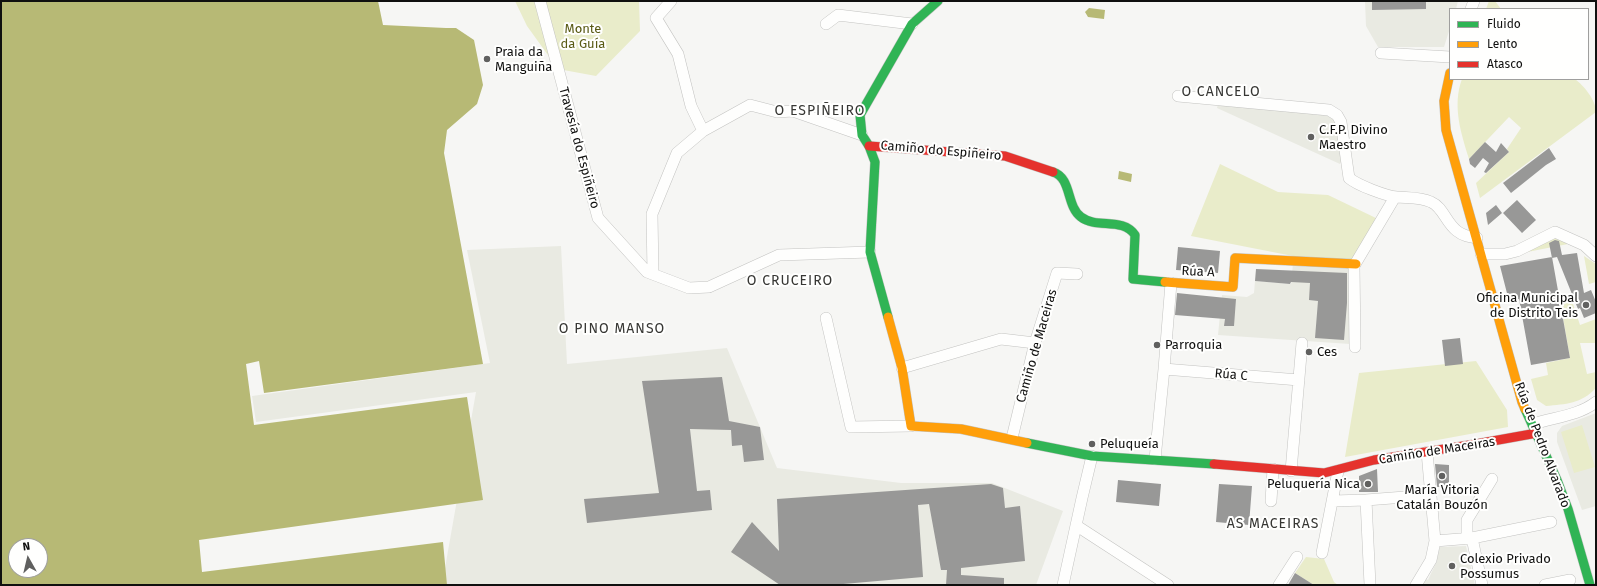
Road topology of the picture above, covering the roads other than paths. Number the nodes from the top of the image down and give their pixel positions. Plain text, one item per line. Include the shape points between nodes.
1 (540, 1) edge
2 (671, 1) edge
3 (938, 1) edge
4 (826, 24) dead end
5 (912, 24) junction
6 (1381, 53) dead end
7 (1449, 58) edge
8 (1449, 76) edge
9 (1178, 96) dead end
10 (703, 131) junction
11 (862, 135) junction
12 (869, 146) junction
13 (1395, 197) junction
14 (1477, 238) junction
15 (870, 252) junction
16 (1481, 254) junction
17 (1596, 256) edge
18 (1356, 264) junction
19 (653, 274) junction
20 (1078, 274) dead end
21 (1133, 279) joint
22 (1170, 283) junction
23 (826, 318) dead end
24 (1036, 343) junction
25 (1302, 343) dead end
26 (1355, 347) dead end
27 (902, 368) junction
28 (1164, 369) junction
29 (1299, 380) junction
30 (1596, 402) edge
31 (911, 426) junction
32 (1535, 429) junction
33 (1012, 438) junction
34 (1427, 452) junction
35 (1092, 456) junction
36 (1155, 459) junction
37 (1273, 469) junction
38 (1291, 471) junction
39 (1338, 471) junction
40 (1492, 479) dead end
41 (1431, 495) junction
42 (1366, 500) junction
43 (1271, 501) dead end
44 (1333, 501) junction
45 (1551, 522) dead end
46 (1077, 526) junction
47 (1470, 539) junction
48 (1435, 541) junction
49 (1322, 554) dead end
50 (1298, 557) dead end
51 (1591, 579) edge
52 (1570, 580) dead end
53 (1063, 585) edge
54 (1168, 585) edge
55 (1279, 585) edge
56 (1370, 585) edge
57 (1416, 585) edge
58 (1482, 585) edge
59 (1544, 585) edge

1 - 19 street, Travesía do Espiñeiro via 598,218 647,272
2 - 10 street via 656,18 678,54 690,106
3 - 5 street, Camiño do Espiñeiro
4 - 5 street via 838,15
5 - 11 street, Camiño do Espiñeiro via 860,114
6 - 7 street
8 - 14 street, Rúa de Pedro Alvarado via 1443,109 1446,130
9 - 13 street via 1329,110 1337,115 1341,122 1349,178 1355,183
10 - 11 street via 750,105 778,112 793,111
10 - 19 street via 677,153 652,214
11 - 12 street, Camiño do Espiñeiro
12 - 15 street, Camiño do Espiñeiro via 875,162
12 - 21 street, Camiño do Espiñeiro via 1005,156 1059,174 1065,179 1071,203 1078,215 1086,221 1129,228 1135,235
13 - 14 street via 1430,201 1438,206 1457,231
13 - 18 street
14 - 16 street, Rúa de Pedro Alvarado
15 - 19 street, Travesía do Espiñeiro via 779,255 708,287 689,288
15 - 27 street, Camiño do Espiñeiro
16 - 17 street via 1505,254 1555,232 1584,245
16 - 32 street, Rúa de Pedro Alvarado via 1522,402
18 - 22 street, Rúa A via 1235,258 1233,287
18 - 26 street
20 - 24 street, Camiño de Maceiras via 1057,273
21 - 22 street, Rúa A
22 - 28 street
23 - 31 street via 851,428
24 - 27 street via 1001,339
24 - 33 street, Camiño de Maceiras
25 - 29 street
27 - 31 street, Camiño do Espiñeiro
28 - 29 street, Rúa C
28 - 36 street
29 - 38 street
30 - 32 street, Camiño de Maceiras
31 - 33 street via 962,429
32 - 34 street, Camiño de Maceiras via 1505,440
32 - 51 street, Rúa de Pedro Alvarado via 1565,502
33 - 35 street, Camiño de Maceiras
34 - 39 street, Camiño de Maceiras via 1373,460
34 - 41 street
35 - 36 street, Camiño de Maceiras
35 - 46 street
36 - 37 street, Camiño de Maceiras
37 - 38 street, Camiño de Maceiras
37 - 43 street
38 - 39 street, Camiño de Maceiras
39 - 44 street
40 - 47 street via 1467,520
41 - 42 street
41 - 48 street
42 - 44 street
42 - 56 street
44 - 49 street
45 - 47 street
46 - 53 street
46 - 54 street
47 - 48 street
47 - 58 street
48 - 57 street via 1431,560
50 - 55 street
52 - 59 street

